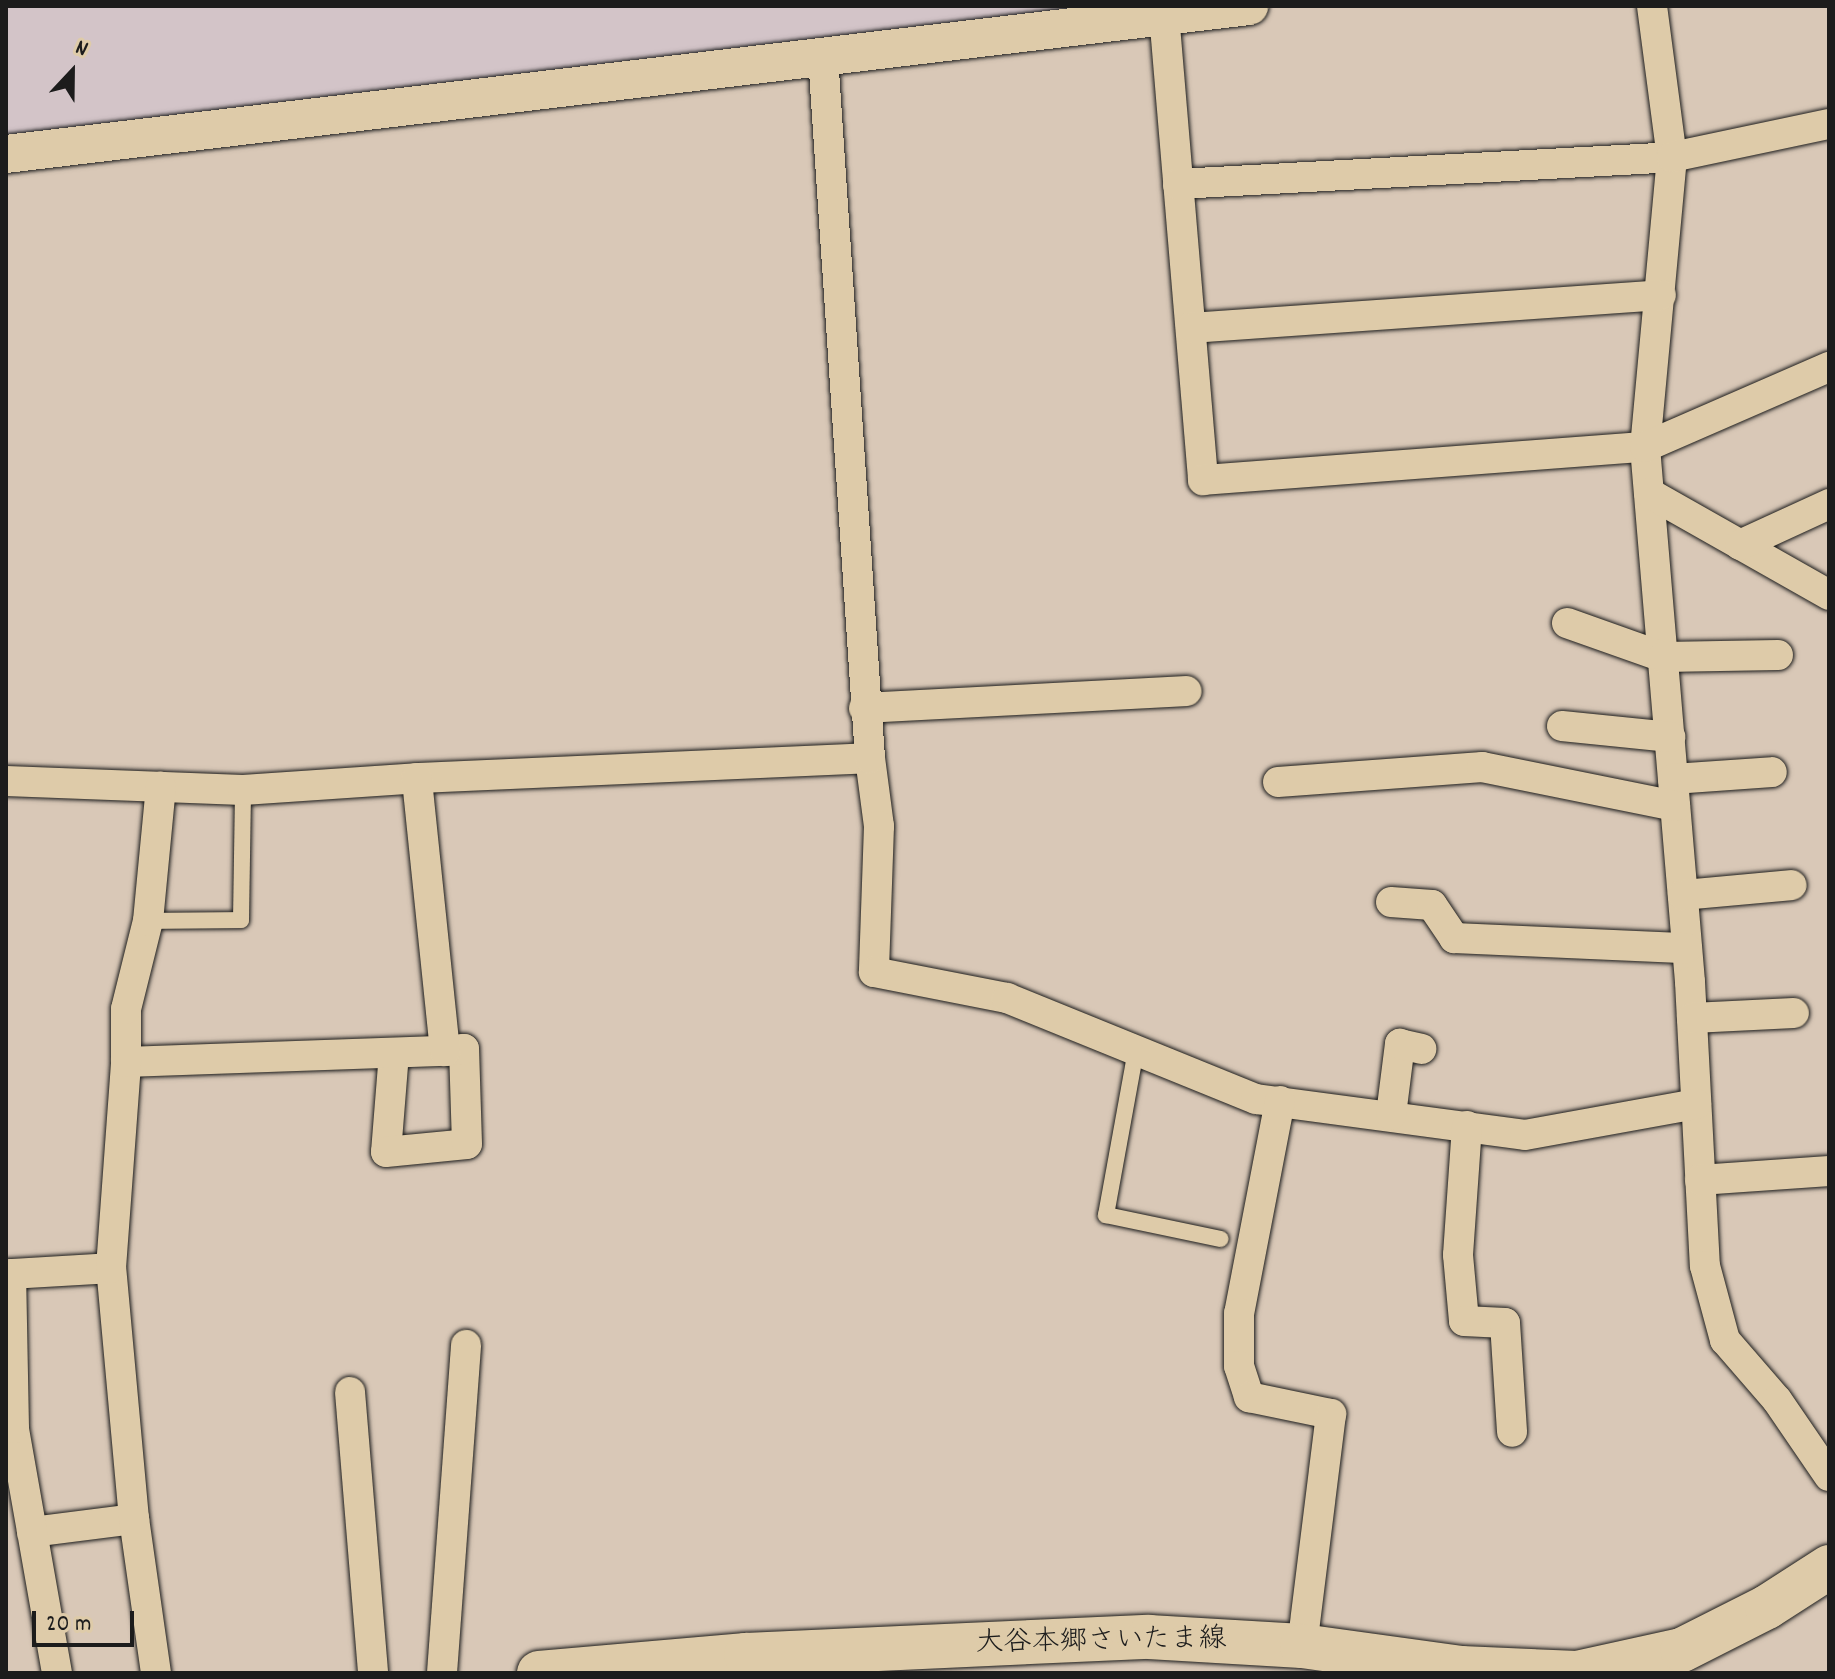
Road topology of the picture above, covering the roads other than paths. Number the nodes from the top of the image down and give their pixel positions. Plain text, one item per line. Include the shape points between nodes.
1 (1249, 6) edge
2 (1652, 6) edge
3 (1164, 14) junction
4 (823, 56) junction
5 (1829, 124) edge
6 (6, 154) edge
7 (1672, 157) junction
8 (1178, 184) junction
9 (1661, 295) junction
10 (1191, 328) junction
11 (1829, 367) edge
12 (1645, 447) junction
13 (1649, 493) junction
14 (1829, 504) edge
15 (1740, 545) junction
16 (1829, 595) edge
17 (1567, 623) dead end
18 (1778, 655) dead end
19 (1663, 657) junction
20 (1187, 691) dead end
21 (864, 708) junction
22 (1562, 726) dead end
23 (1670, 737) junction
24 (870, 758) junction
25 (1772, 772) dead end
26 (417, 778) junction
27 (6, 781) edge
28 (1278, 782) dead end
29 (161, 787) junction
30 (243, 790) junction
31 (1674, 792) junction
32 (1792, 885) dead end
33 (1683, 895) junction
34 (1391, 902) dead end
35 (148, 921) junction
36 (1687, 948) junction
37 (1794, 1013) dead end
38 (1692, 1018) junction
39 (1421, 1049) dead end
40 (1136, 1050) junction
41 (445, 1051) junction
42 (394, 1053) junction
43 (126, 1062) junction
44 (1280, 1101) junction
45 (1696, 1104) junction
46 (1391, 1115) junction
47 (1467, 1126) junction
48 (1829, 1171) edge
49 (1700, 1180) junction
50 (1221, 1239) dead end
51 (111, 1268) junction
52 (466, 1345) dead end
53 (350, 1392) dead end
54 (1512, 1432) dead end
55 (1829, 1476) edge
56 (134, 1519) junction
57 (32, 1532) junction
58 (1829, 1567) edge
59 (1302, 1646) junction
60 (1382, 1665) edge
61 (57, 1673) edge
62 (156, 1673) edge
63 (373, 1673) edge
64 (442, 1673) edge
65 (547, 1673) edge

1 - 3 street
2 - 7 street
3 - 4 street
3 - 8 street
4 - 6 street
4 - 21 street
5 - 7 street
7 - 8 street
7 - 9 street
8 - 10 street
9 - 10 street
9 - 12 street
10 - 12 street via 1203,480
11 - 12 street
12 - 13 street
13 - 15 street
13 - 19 street
14 - 15 street
15 - 16 street
17 - 19 street
18 - 19 street
19 - 23 street
20 - 21 street
21 - 24 street
22 - 23 street
23 - 31 street
24 - 26 street
24 - 40 street via 879,826 874,972 1007,998
25 - 31 street
26 - 30 street
26 - 41 street
27 - 29 street
28 - 31 street via 1482,767
29 - 30 street
29 - 35 street
30 - 35 lane via 241,920
31 - 33 street
32 - 33 street
33 - 36 street
34 - 36 street via 1432,905 1454,938
35 - 43 street via 126,1009
36 - 38 street
37 - 38 street
38 - 45 street
39 - 46 street via 1400,1044
40 - 44 street via 1256,1099
40 - 50 lane via 1106,1215
41 - 42 street
41 - 42 street via 464,1049 467,1144 386,1152
42 - 43 street
43 - 51 street
44 - 46 street
44 - 59 street via 1239,1313 1239,1366 1249,1397 1331,1414
45 - 47 street via 1525,1135
45 - 49 street
46 - 47 street
47 - 54 street via 1458,1255 1464,1321 1505,1323
48 - 49 street
49 - 55 street via 1705,1266 1725,1340 1777,1400
51 - 56 street
51 - 57 street via 11,1274 14,1428
52 - 64 street
53 - 63 street
56 - 57 street
56 - 62 street
57 - 61 street
58 - 60 main road, 大谷本郷さいたま線 via 1767,1607 1682,1650 1577,1673
59 - 60 main road, 大谷本郷さいたま線
59 - 65 main road, 大谷本郷さいたま線 via 1149,1637 746,1655

